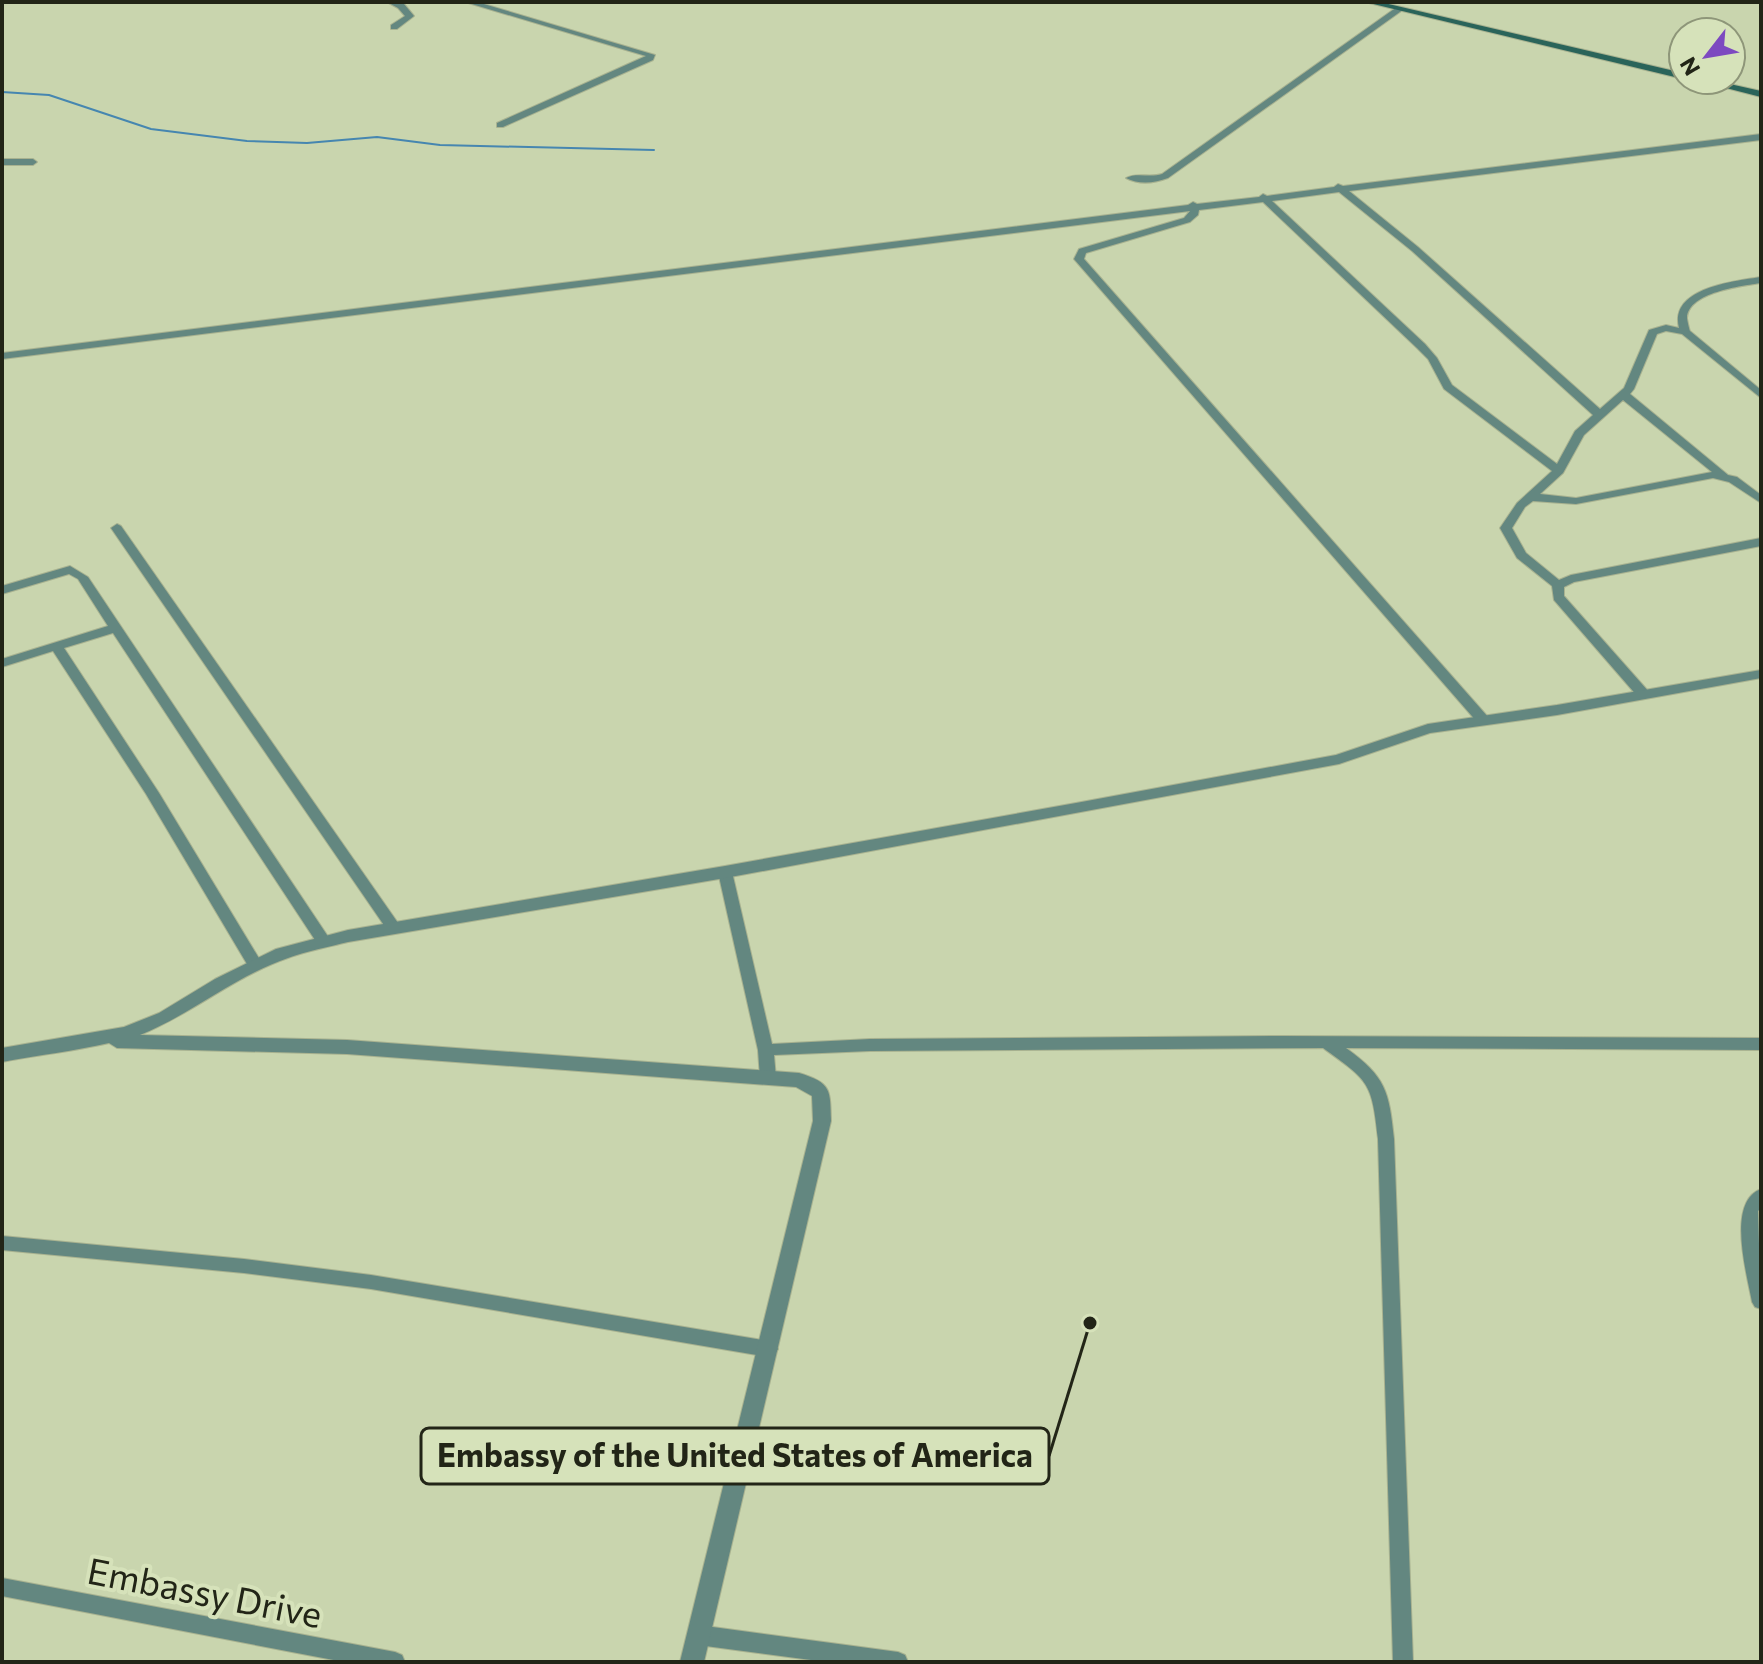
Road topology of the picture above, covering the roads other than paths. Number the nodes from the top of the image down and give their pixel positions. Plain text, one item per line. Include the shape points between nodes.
1 (391, 2) edge
2 (469, 2) edge
3 (504, 2) edge
4 (1369, 2) edge
5 (490, 8) junction
6 (1400, 9) junction
7 (394, 27) dead end
8 (1667, 72) edge
9 (500, 125) dead end
10 (1761, 137) edge
11 (2, 162) edge
12 (33, 162) dead end
13 (1131, 178) dead end
14 (1338, 187) junction
15 (1263, 197) junction
16 (1193, 205) junction
17 (1761, 280) edge
18 (1685, 332) junction
19 (2, 356) edge
20 (1623, 394) junction
21 (1761, 395) edge
22 (1599, 414) junction
23 (1559, 471) junction
24 (1723, 476) junction
25 (1529, 497) junction
26 (1761, 500) edge
27 (117, 528) dead end
28 (1761, 542) edge
29 (1558, 585) junction
30 (2, 590) edge
31 (116, 628) junction
32 (56, 646) junction
33 (2, 663) edge
34 (1761, 674) edge
35 (1644, 695) junction
36 (1483, 720) junction
37 (725, 872) junction
38 (393, 927) junction
39 (324, 942) junction
40 (255, 965) junction
41 (176, 1012) junction
42 (181, 1041) junction
43 (85, 1042) junction
44 (1329, 1044) junction
45 (1761, 1044) edge
46 (766, 1050) junction
47 (2, 1055) edge
48 (768, 1078) junction
49 (1761, 1196) edge
50 (2, 1243) edge
51 (1761, 1302) edge
52 (769, 1349) junction
53 (2, 1587) edge
54 (698, 1635) junction
55 (395, 1662) edge
56 (692, 1662) edge
57 (898, 1662) edge
58 (1403, 1662) edge

1 - 7 street via 410,16
2 - 5 street
3 - 5 street
4 - 6 main road
5 - 9 street via 651,55
6 - 8 main road
6 - 13 street via 1165,176
10 - 14 street
11 - 12 street
14 - 15 street
14 - 22 street
15 - 16 street
15 - 23 street via 1421,346 1448,387
16 - 19 street
16 - 36 street via 1195,213 1187,220 1082,251 1079,259
17 - 18 street via 1703,292 1684,312
18 - 20 street via 1653,332
18 - 21 street
20 - 22 street
20 - 24 street
22 - 23 street via 1579,433
23 - 25 street
24 - 25 street via 1576,501
24 - 26 street
25 - 29 street via 1509,521 1508,536 1521,555
27 - 38 street
28 - 29 street
29 - 35 street via 1558,597
30 - 31 street via 70,570 82,577
31 - 32 street
31 - 39 street
32 - 33 street
32 - 40 street
34 - 35 street
35 - 36 street
36 - 37 street via 1428,729 1339,759
37 - 38 street
37 - 46 street
38 - 39 street
39 - 40 street
40 - 41 street
41 - 42 street via 174,1027
41 - 43 street via 127,1033
42 - 43 street
42 - 48 street via 431,1052
43 - 47 street
44 - 45 street
44 - 46 street
44 - 58 street via 1371,1075 1382,1096
46 - 48 street
48 - 52 street via 799,1080 821,1092 823,1102
49 - 51 street via 1750,1209
50 - 52 street via 371,1282
52 - 54 street
53 - 55 street, Embassy Drive
54 - 56 street
54 - 57 street

